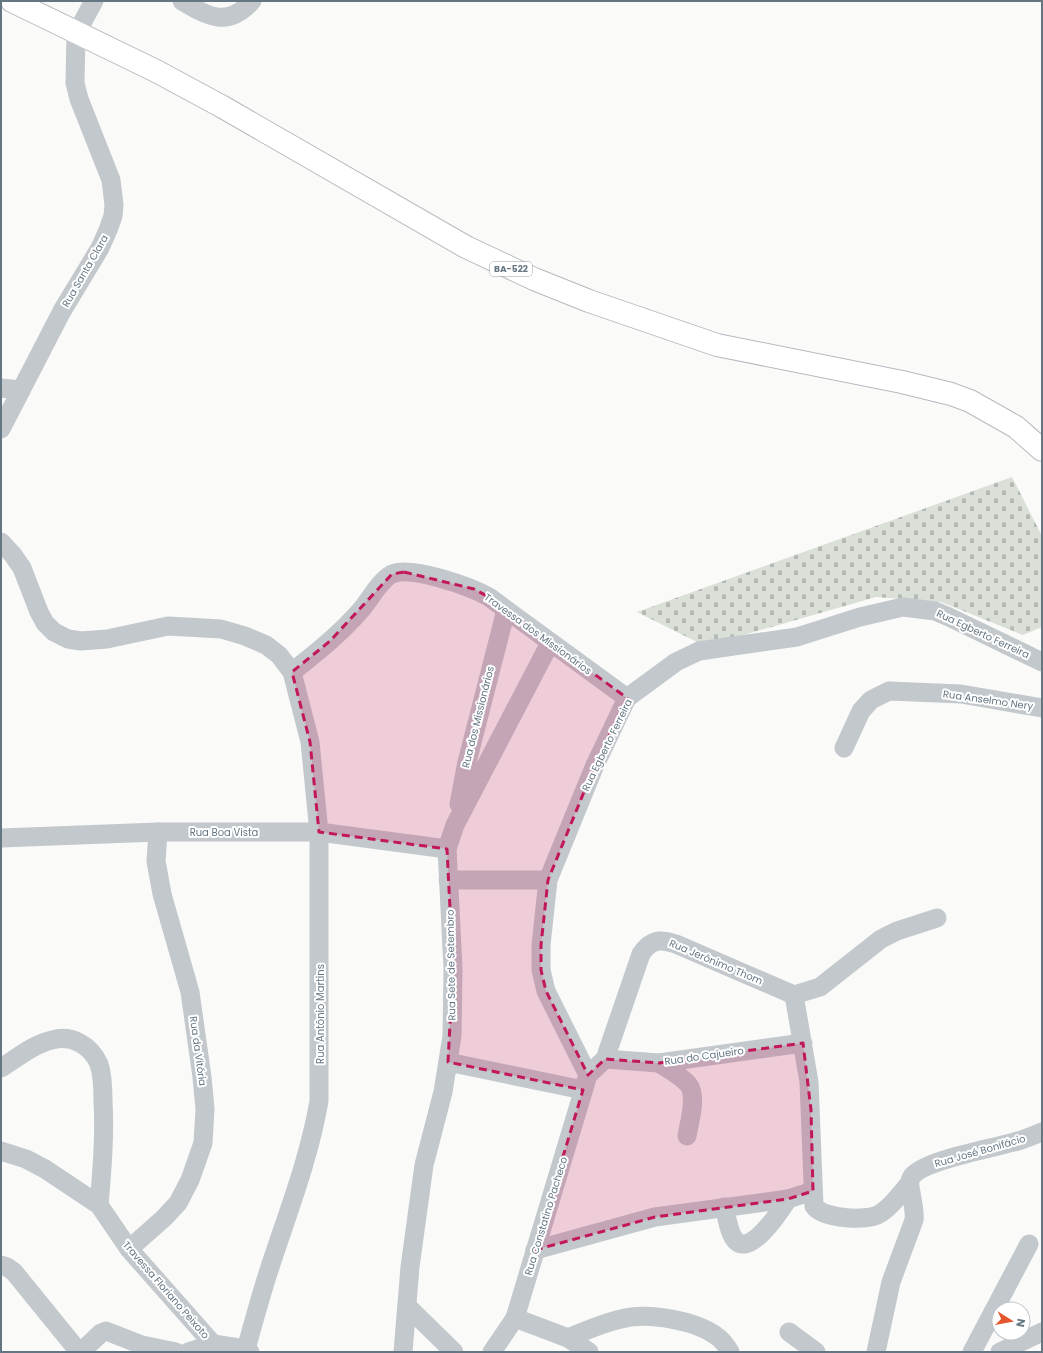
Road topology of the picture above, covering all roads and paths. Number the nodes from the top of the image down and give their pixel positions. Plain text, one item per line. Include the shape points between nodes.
1 (12, 1) edge
2 (94, 1) edge
3 (182, 1) edge
4 (252, 1) edge
5 (76, 34) junction
6 (1, 388) edge
7 (21, 390) junction
8 (1, 429) edge
9 (1042, 450) edge
10 (1, 542) edge
11 (506, 610) junction
12 (550, 643) junction
13 (1042, 662) edge
14 (292, 672) junction
15 (627, 698) junction
16 (1042, 708) edge
17 (844, 748) dead end
18 (455, 825) junction
19 (158, 832) junction
20 (319, 832) junction
21 (1, 838) edge
22 (447, 849) junction
23 (448, 880) junction
24 (548, 880) junction
25 (937, 918) dead end
26 (794, 995) junction
27 (803, 1043) junction
28 (605, 1059) junction
29 (448, 1062) junction
30 (659, 1063) junction
31 (1, 1068) edge
32 (586, 1083) junction
33 (1042, 1132) edge
34 (687, 1136) dead end
35 (1, 1151) edge
36 (909, 1184) junction
37 (813, 1191) junction
38 (788, 1199) junction
39 (99, 1205) junction
40 (724, 1207) junction
41 (1029, 1244) dead end
42 (129, 1249) junction
43 (535, 1250) junction
44 (1, 1265) edge
45 (408, 1307) junction
46 (515, 1318) junction
47 (789, 1332) dead end
48 (1042, 1332) edge
49 (568, 1338) junction
50 (213, 1344) junction
51 (248, 1350) edge
52 (80, 1352) edge
53 (176, 1352) edge
54 (188, 1352) edge
55 (403, 1352) edge
56 (454, 1352) edge
57 (492, 1352) edge
58 (589, 1352) edge
59 (730, 1352) edge
60 (816, 1352) edge
61 (876, 1352) edge
62 (972, 1352) edge
63 (1000, 1352) edge

1 - 5 main road, BA-522
2 - 5 street
3 - 4 street via 204,14 219,18 237,15
5 - 7 street, Rua Santa Clara via 75,83 111,180 114,194 113,216 100,248 62,311
5 - 9 main road, BA-522 via 156,71 466,247 534,279 589,301 717,345 951,394 970,401 1016,427
6 - 7 street
7 - 8 street, Rua Santa Clara
10 - 14 street via 22,568 45,623 54,632 68,639 107,639 168,626 221,629 266,645 279,655
11 - 12 street, Travessa dos Missionários
11 - 14 street, Travessa dos Missionários via 474,589 418,574 392,574 330,641
11 - 18 street, Rua dos Missionários via 467,762
12 - 15 street, Travessa dos Missionários
12 - 18 street, Rua Sete de Setembro
13 - 15 street, Rua Egberto Ferreira via 935,611 903,607 860,617 797,637 699,651 676,662
14 - 20 street, Rua Antônio Martins via 310,742
15 - 24 street, Rua Egberto Ferreira via 595,765
16 - 17 street, Rua Anselmo Nery via 961,694 889,690 871,700 861,711
18 - 22 street, Rua Sete de Setembro
19 - 20 street, Rua Boa Vista
19 - 21 street, Rua Boa Vista
19 - 42 street, Rua da Vitória via 156,861 162,894 190,992 205,1109 203,1143 190,1180 178,1203
20 - 22 street, Rua Boa Vista
20 - 51 street, Rua Antônio Martins via 319,1102 304,1170 270,1267
22 - 23 street, Rua Sete de Setembro
23 - 24 street
23 - 29 street, Rua Sete de Setembro via 453,968 452,1036
24 - 32 street, Rua Egberto Ferreira via 541,970 546,991
25 - 26 street via 897,931 880,940 820,987
26 - 27 street
26 - 28 street, Rua Jerônimo Thom via 676,944 661,940 651,943 641,954
27 - 30 street, Rua do Cajueiro
27 - 37 street via 811,1110
28 - 30 street, Rua do Cajueiro
28 - 32 street
29 - 32 street
29 - 45 street, Rua Sete de Setembro via 424,1165 410,1267
30 - 34 street via 683,1079 691,1090
31 - 39 street via 36,1046 63,1038 84,1044 92,1052 99,1064 104,1108
32 - 43 street, Rua Constatino Pacheco
33 - 36 street, Rua José Bonifácio via 1013,1143 941,1161 916,1172
35 - 39 street via 45,1169
36 - 37 street, Rua José Bonifácio via 880,1214 864,1218 819,1212 814,1206
36 - 61 street via 916,1211 891,1282
37 - 38 street
38 - 40 street
38 - 40 street via 770,1225 751,1242 745,1244 737,1242 733,1237
39 - 42 street, Travessa Floriano Peixoto
40 - 43 street via 655,1217
41 - 62 street
42 - 50 street, Travessa Floriano Peixoto
43 - 46 street, Rua Constatino Pacheco
44 - 52 street via 14,1272
45 - 55 street, Rua Sete de Setembro
45 - 56 street
46 - 49 street
46 - 57 street, Rua Constatino Pacheco
47 - 60 street
48 - 63 street
49 - 58 street
49 - 59 street via 621,1319 650,1317 688,1324 710,1332 719,1338
50 - 51 street, Travessa Floriano Peixoto
50 - 54 street
52 - 53 street via 101,1333 106,1332 142,1345

